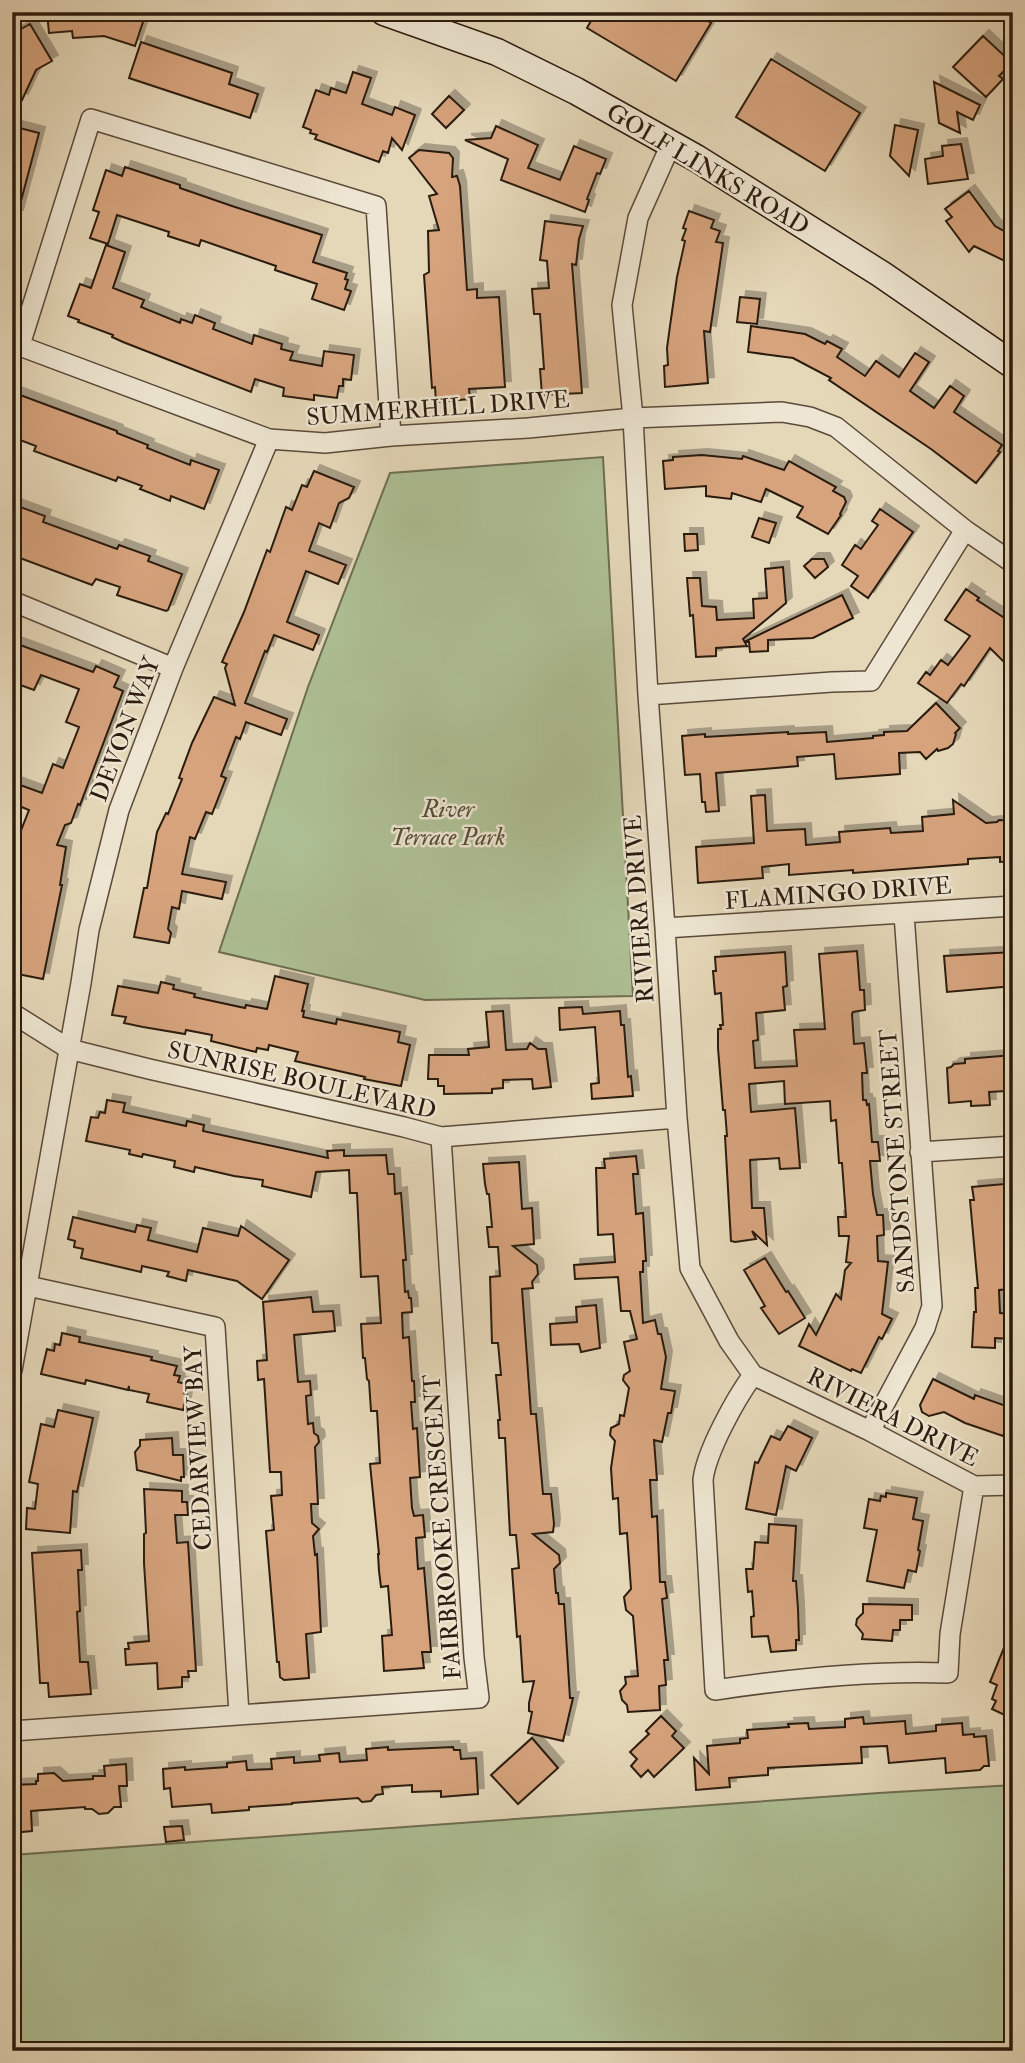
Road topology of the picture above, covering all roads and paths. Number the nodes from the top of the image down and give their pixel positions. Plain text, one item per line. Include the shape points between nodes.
1 (384, 12) edge
2 (671, 144) junction
3 (16, 344) edge
4 (1013, 365) edge
5 (633, 418) junction
6 (391, 436) junction
7 (269, 439) junction
8 (965, 530) junction
9 (1013, 563) edge
10 (12, 601) edge
11 (173, 668) junction
12 (648, 695) junction
13 (1013, 905) edge
14 (904, 914) junction
15 (665, 928) junction
16 (12, 1013) edge
17 (69, 1049) junction
18 (677, 1118) junction
19 (441, 1137) junction
20 (1013, 1146) edge
21 (919, 1152) junction
22 (29, 1286) junction
23 (12, 1370) edge
24 (753, 1375) junction
25 (870, 1431) junction
26 (1013, 1485) edge
27 (974, 1486) junction
28 (239, 1714) junction
29 (12, 1731) edge

1 - 2 main road, GOLF LINKS ROAD via 497,52
2 - 4 main road, GOLF LINKS ROAD via 881,274
2 - 5 street, RIVIERA DRIVE via 638,218 622,305
3 - 6 street via 91,119 376,206
3 - 7 street, SUMMERHILL DRIVE
5 - 6 street, SUMMERHILL DRIVE
5 - 8 street via 782,412 810,417 836,427
5 - 12 street, RIVIERA DRIVE
6 - 7 street, SUMMERHILL DRIVE via 325,443
7 - 11 street, DEVON WAY
8 - 9 street
8 - 12 street via 871,681
10 - 11 street
11 - 17 street, DEVON WAY via 119,810 89,930
12 - 15 street, RIVIERA DRIVE
13 - 14 street, FLAMINGO DRIVE
14 - 15 street, FLAMINGO DRIVE
14 - 21 street, SANDSTONE STREET
15 - 18 street, RIVIERA DRIVE
16 - 17 street, SUNRISE BOULEVARD
17 - 19 street, SUNRISE BOULEVARD
17 - 22 street
18 - 19 street, SUNRISE BOULEVARD
18 - 24 street, RIVIERA DRIVE via 690,1268
19 - 28 street, FAIRBROOKE CRESCENT via 480,1698
20 - 21 street
21 - 25 street, SANDSTONE STREET via 932,1306 925,1328
22 - 23 street
22 - 28 street, CEDARVIEW BAY via 215,1327
24 - 25 street, RIVIERA DRIVE
24 - 27 street via 708,1458 703,1480 715,1690 859,1675 948,1673
25 - 27 street, RIVIERA DRIVE
26 - 27 street, RIVIERA DRIVE
28 - 29 street, FAIRBROOKE CRESCENT

